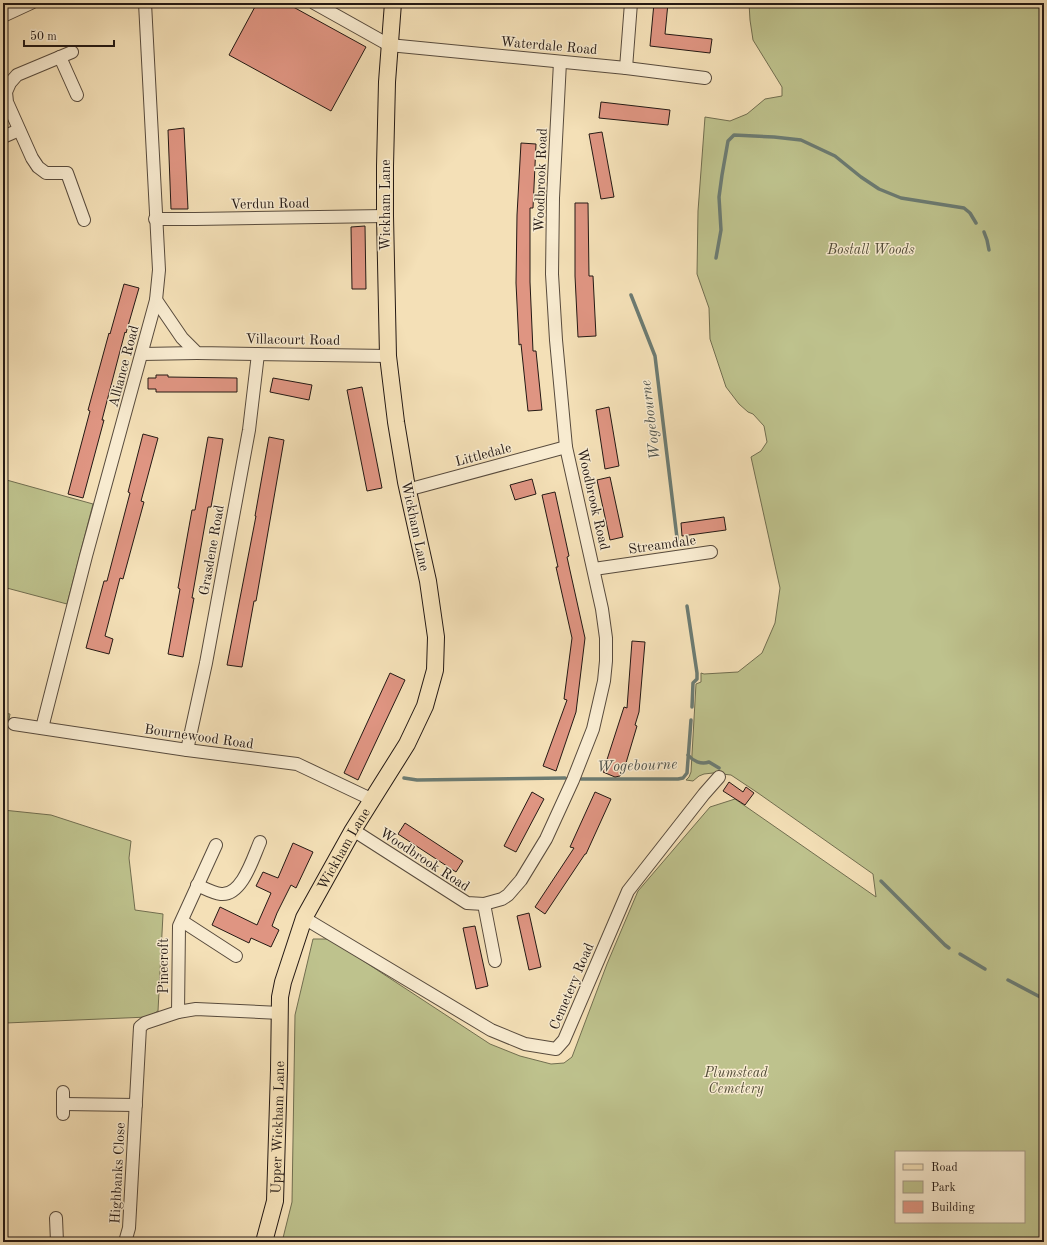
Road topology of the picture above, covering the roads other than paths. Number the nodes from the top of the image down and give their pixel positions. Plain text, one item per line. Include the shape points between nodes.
1 (32, 3) edge
2 (145, 3) edge
3 (314, 3) edge
4 (393, 3) edge
5 (631, 3) edge
6 (3, 16) edge
7 (389, 45) junction
8 (72, 52) dead end
9 (60, 57) junction
10 (560, 62) junction
11 (626, 68) junction
12 (705, 78) dead end
13 (78, 95) dead end
14 (19, 130) junction
15 (3, 137) edge
16 (385, 216) junction
17 (155, 219) junction
18 (84, 220) dead end
19 (156, 300) junction
20 (197, 352) junction
21 (142, 354) junction
22 (258, 354) junction
23 (388, 356) junction
24 (566, 447) junction
25 (407, 490) junction
26 (711, 552) dead end
27 (594, 569) junction
28 (14, 724) dead end
29 (42, 728) junction
30 (187, 750) junction
31 (719, 777) dead end
32 (373, 800) junction
33 (353, 830) junction
34 (260, 842) dead end
35 (216, 845) dead end
36 (197, 885) junction
37 (484, 904) junction
38 (304, 918) junction
39 (182, 921) junction
40 (236, 956) dead end
41 (495, 962) dead end
42 (178, 1012) junction
43 (280, 1012) junction
44 (63, 1103) dead end
45 (136, 1105) junction
46 (56, 1218) dead end
47 (57, 1242) edge
48 (125, 1242) edge
49 (264, 1242) edge

1 - 6 street
2 - 17 street, Alliance Road
3 - 7 street
4 - 7 main road, Wickham Lane
5 - 11 street
7 - 10 street, Waterdale Road
7 - 16 main road, Wickham Lane
8 - 9 street
9 - 13 street
9 - 14 street via 17,75 10,82 6,92 7,102
10 - 11 street, Waterdale Road
10 - 24 street, Woodbrook Road via 552,274
11 - 12 street, Waterdale Road
14 - 15 street
14 - 18 street via 38,167 46,172 67,173
16 - 17 street, Verdun Road
16 - 23 main road, Wickham Lane
17 - 19 street, Alliance Road via 159,270
19 - 20 street via 182,338
19 - 21 street, Alliance Road
20 - 21 street, Villacourt Road
20 - 22 street, Villacourt Road
21 - 29 street, Alliance Road via 88,548
22 - 23 street, Villacourt Road
22 - 30 street, Grasdene Road via 249,430 206,663
23 - 25 main road, Wickham Lane
24 - 25 street, Littledale
24 - 27 street, Woodbrook Road
25 - 32 main road, Wickham Lane via 428,581 436,637 435,670 417,725
26 - 27 street, Streamdale
27 - 37 street, Woodbrook Road via 606,638 606,661 593,729 574,780 546,839 521,880 502,899
28 - 29 street, Bournewood Road
29 - 30 street, Bournewood Road
30 - 32 street, Bournewood Road via 297,764
31 - 38 street, Cemetery Road via 628,891 564,1040 556,1049 525,1044 491,1030
32 - 33 main road, Wickham Lane
33 - 37 street, Woodbrook Road via 467,904
33 - 38 main road, Wickham Lane
34 - 36 street via 237,889 228,894 220,894
35 - 36 street, Pinecroft
36 - 39 street, Pinecroft
37 - 41 street
38 - 43 main road, Wickham Lane via 283,982
39 - 40 street, Pinecroft
39 - 42 street, Pinecroft via 178,932
42 - 43 street, Highbanks Close via 196,1009
42 - 45 street, Highbanks Close via 140,1027
43 - 49 main road, Upper Wickham Lane via 275,1202
44 - 45 street, Highbanks Close
45 - 48 street, Highbanks Close via 129,1228
46 - 47 street

